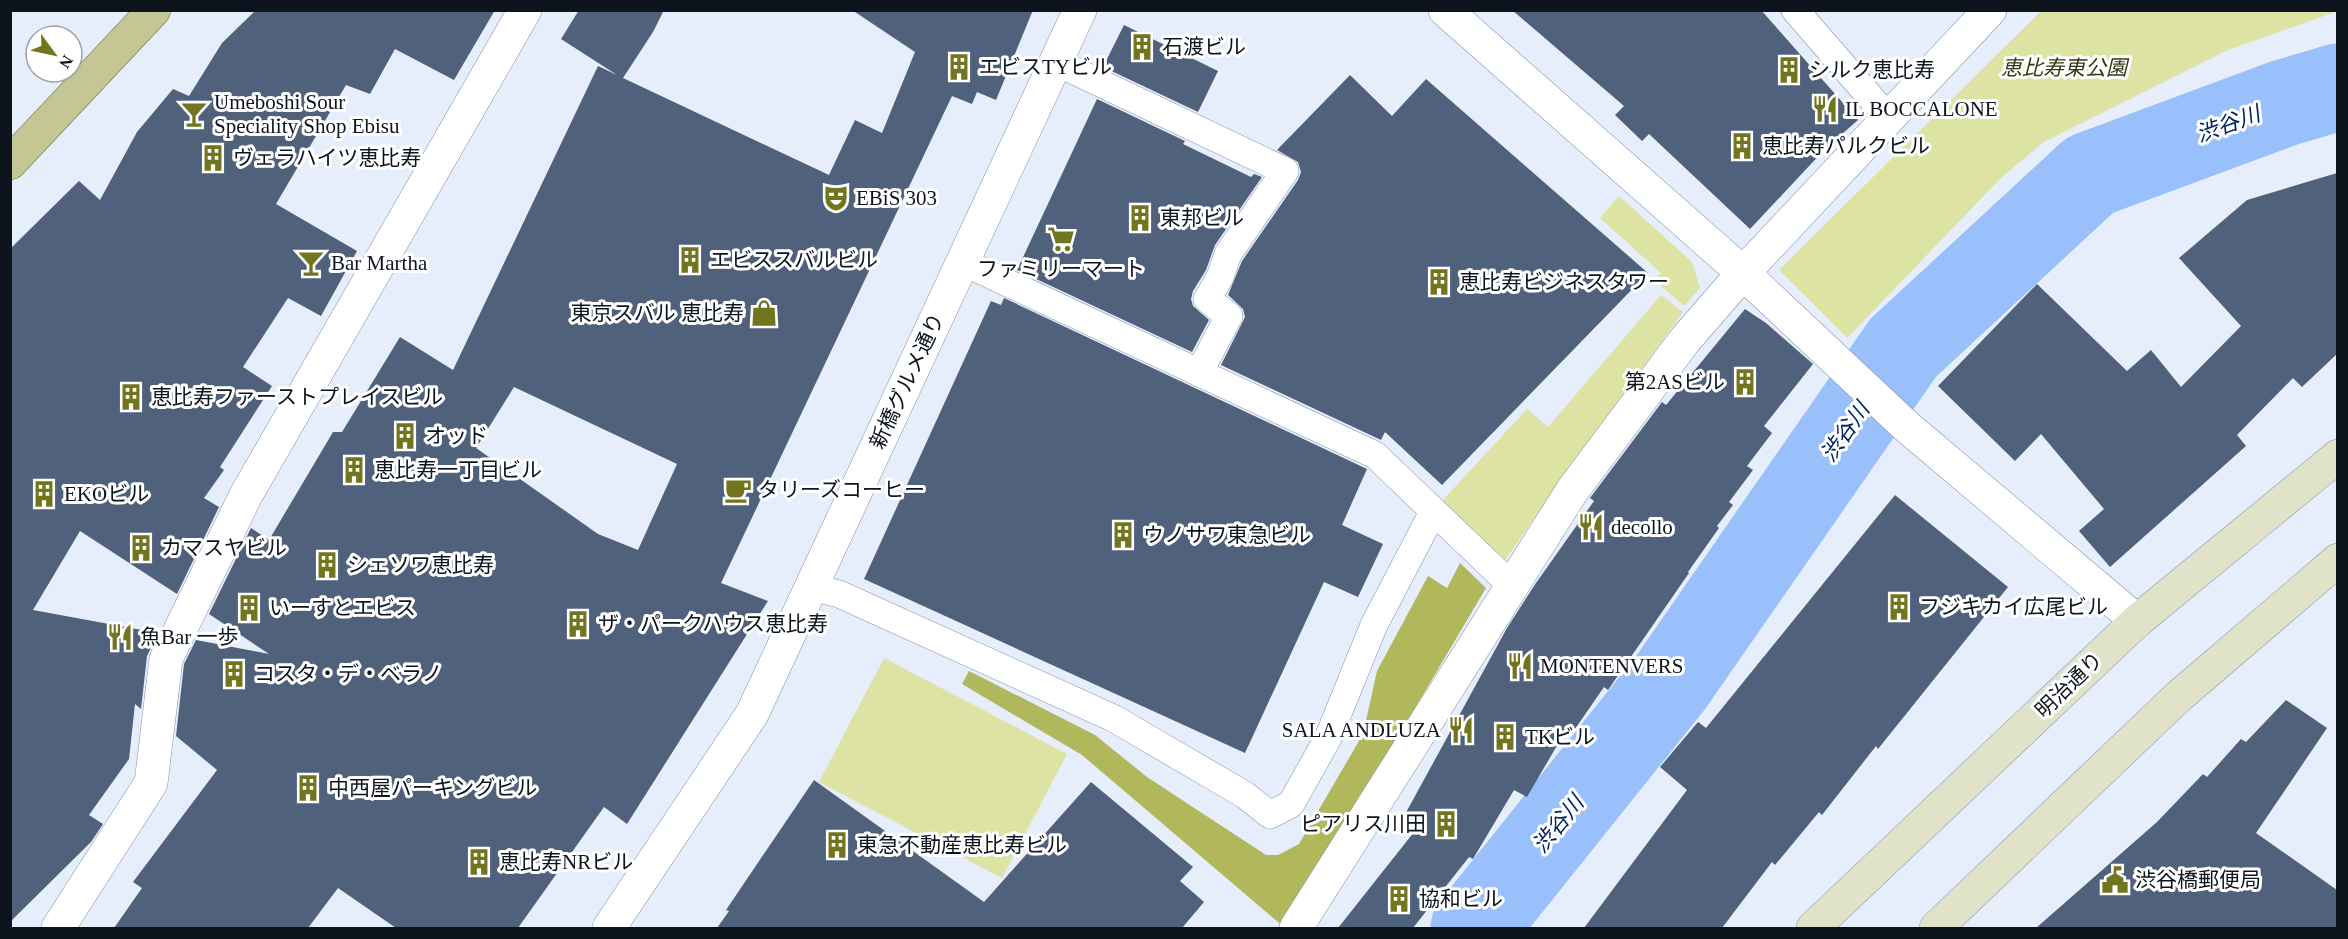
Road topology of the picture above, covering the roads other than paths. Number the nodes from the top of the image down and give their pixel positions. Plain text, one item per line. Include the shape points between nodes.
1 (154, 10) edge
2 (525, 10) edge
3 (1080, 10) edge
4 (1445, 10) edge
5 (1795, 10) edge
6 (1990, 10) edge
7 (1056, 62) junction
8 (1890, 120) junction
9 (10, 163) edge
10 (963, 262) junction
11 (1743, 273) junction
12 (1199, 374) junction
13 (2337, 456) edge
14 (1433, 512) junction
15 (2337, 560) edge
16 (1511, 585) junction
17 (811, 587) junction
18 (2137, 621) junction
19 (58, 928) edge
20 (609, 928) edge
21 (1296, 928) edge
22 (1813, 928) edge
23 (1936, 928) edge

1 - 9 main road
2 - 19 street via 246,495 166,659 151,783
3 - 7 street, 新橋グルメ通り
4 - 11 street
5 - 8 lane
6 - 8 street
7 - 10 street, 新橋グルメ通り
7 - 12 lane via 1286,171 1228,254 1207,299 1229,316
8 - 11 street
10 - 12 lane
10 - 17 street, 新橋グルメ通り
11 - 16 street via 1685,340 1572,491
11 - 18 street via 1906,426
12 - 14 lane via 1375,455
13 - 18 main road, 明治通り
14 - 16 lane
14 - 17 lane via 1374,625 1328,738 1291,804 1270,815 1245,795 1113,718 839,594
15 - 23 main road via 2178,697
16 - 21 street
17 - 20 street, 新橋グルメ通り via 752,714
18 - 22 main road, 明治通り

